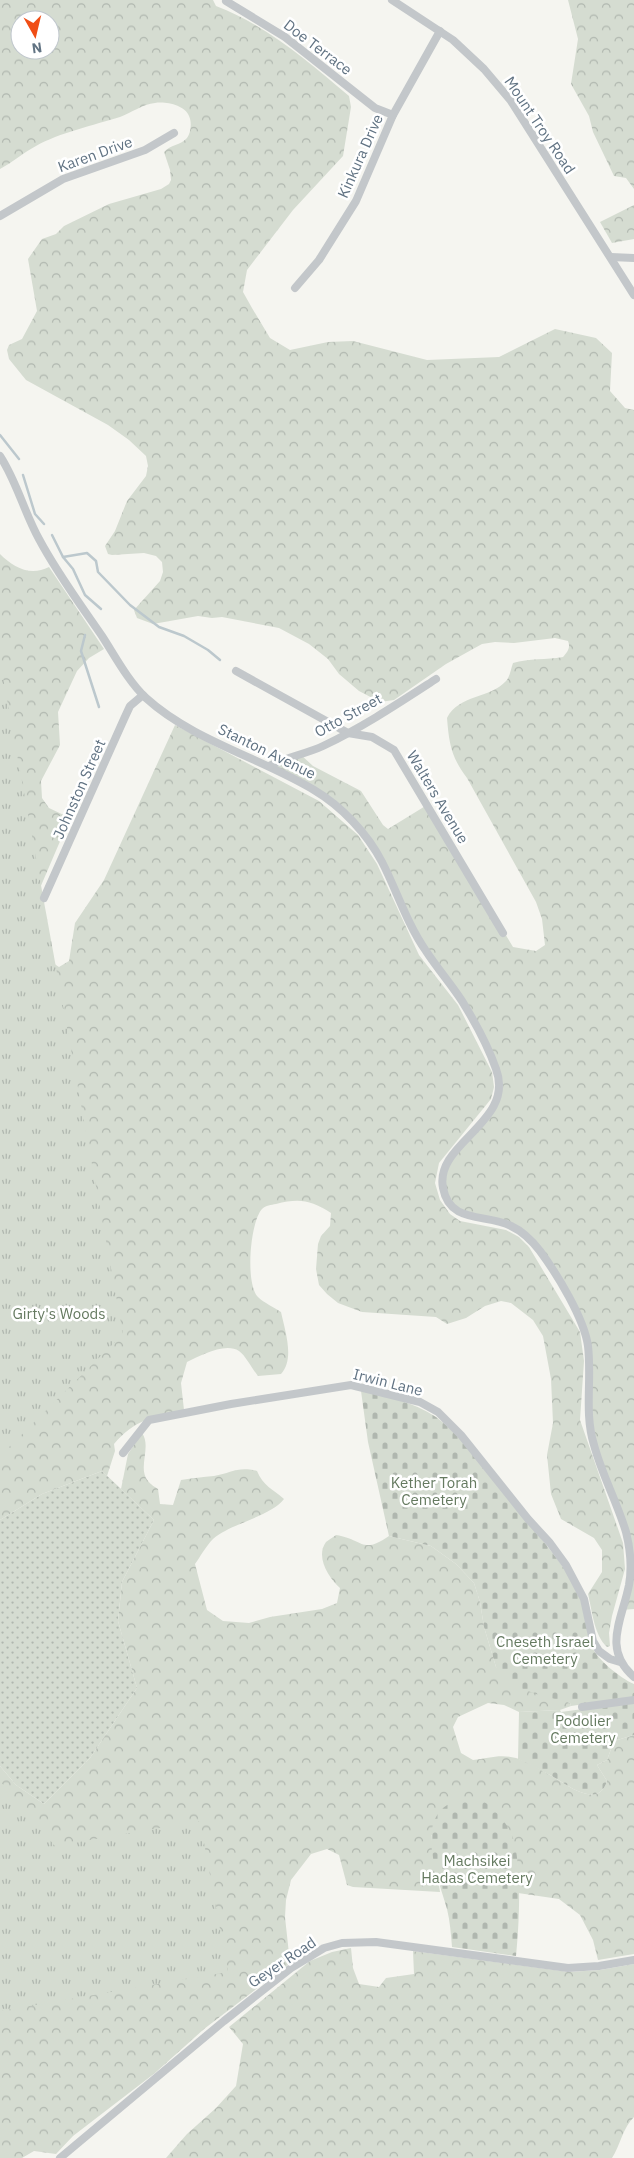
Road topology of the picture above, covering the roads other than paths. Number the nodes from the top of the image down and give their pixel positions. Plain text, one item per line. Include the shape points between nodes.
1 (392, 0) edge
2 (226, 1) edge
3 (440, 31) junction
4 (393, 115) junction
5 (174, 133) dead end
6 (0, 216) edge
7 (611, 257) junction
8 (634, 258) edge
9 (296, 288) dead end
10 (634, 295) edge
11 (0, 456) edge
12 (236, 671) dead end
13 (436, 679) dead end
14 (143, 695) junction
15 (348, 733) junction
16 (269, 766) junction
17 (44, 898) dead end
18 (504, 934) dead end
19 (123, 1453) dead end
20 (620, 1662) junction
21 (634, 1677) edge
22 (634, 1700) edge
23 (582, 1707) dead end
24 (634, 1960) edge
25 (60, 2158) edge

1 - 3 street, Mount Troy Road
2 - 4 street, Doe Terrace via 285,37 375,108
3 - 4 street, Kinkura Drive
3 - 7 street, Mount Troy Road via 468,53 510,101
4 - 9 street, Kinkura Drive via 356,201
5 - 6 street, Karen Drive via 145,150 63,178
7 - 8 street
7 - 10 street, Mount Troy Road
11 - 14 street, Stanton Avenue via 54,565
12 - 15 street, Walters Avenue
13 - 15 street, Otto Street via 363,727
14 - 16 street, Stanton Avenue via 177,720
14 - 17 street, Johnston Street via 130,706
15 - 16 street, Otto Street via 321,747
15 - 18 street, Walters Avenue via 372,737 394,750
16 - 20 street, Stanton Avenue via 318,792 370,842 424,950 461,999 498,1072 501,1088 494,1107 449,1160 442,1180 443,1189 455,1210 505,1223 539,1250 585,1329 589,1364 588,1416 594,1446 626,1533 630,1559 629,1585 616,1633
19 - 20 street, Irwin Lane via 149,1420 231,1404 350,1385 420,1402 438,1412 461,1435 550,1543 584,1599 593,1641 600,1651
20 - 21 street, Irwin Lane
22 - 23 street
24 - 25 street, Geyer Road via 568,1968 376,1942 342,1943 324,1948 291,1968 224,2021

